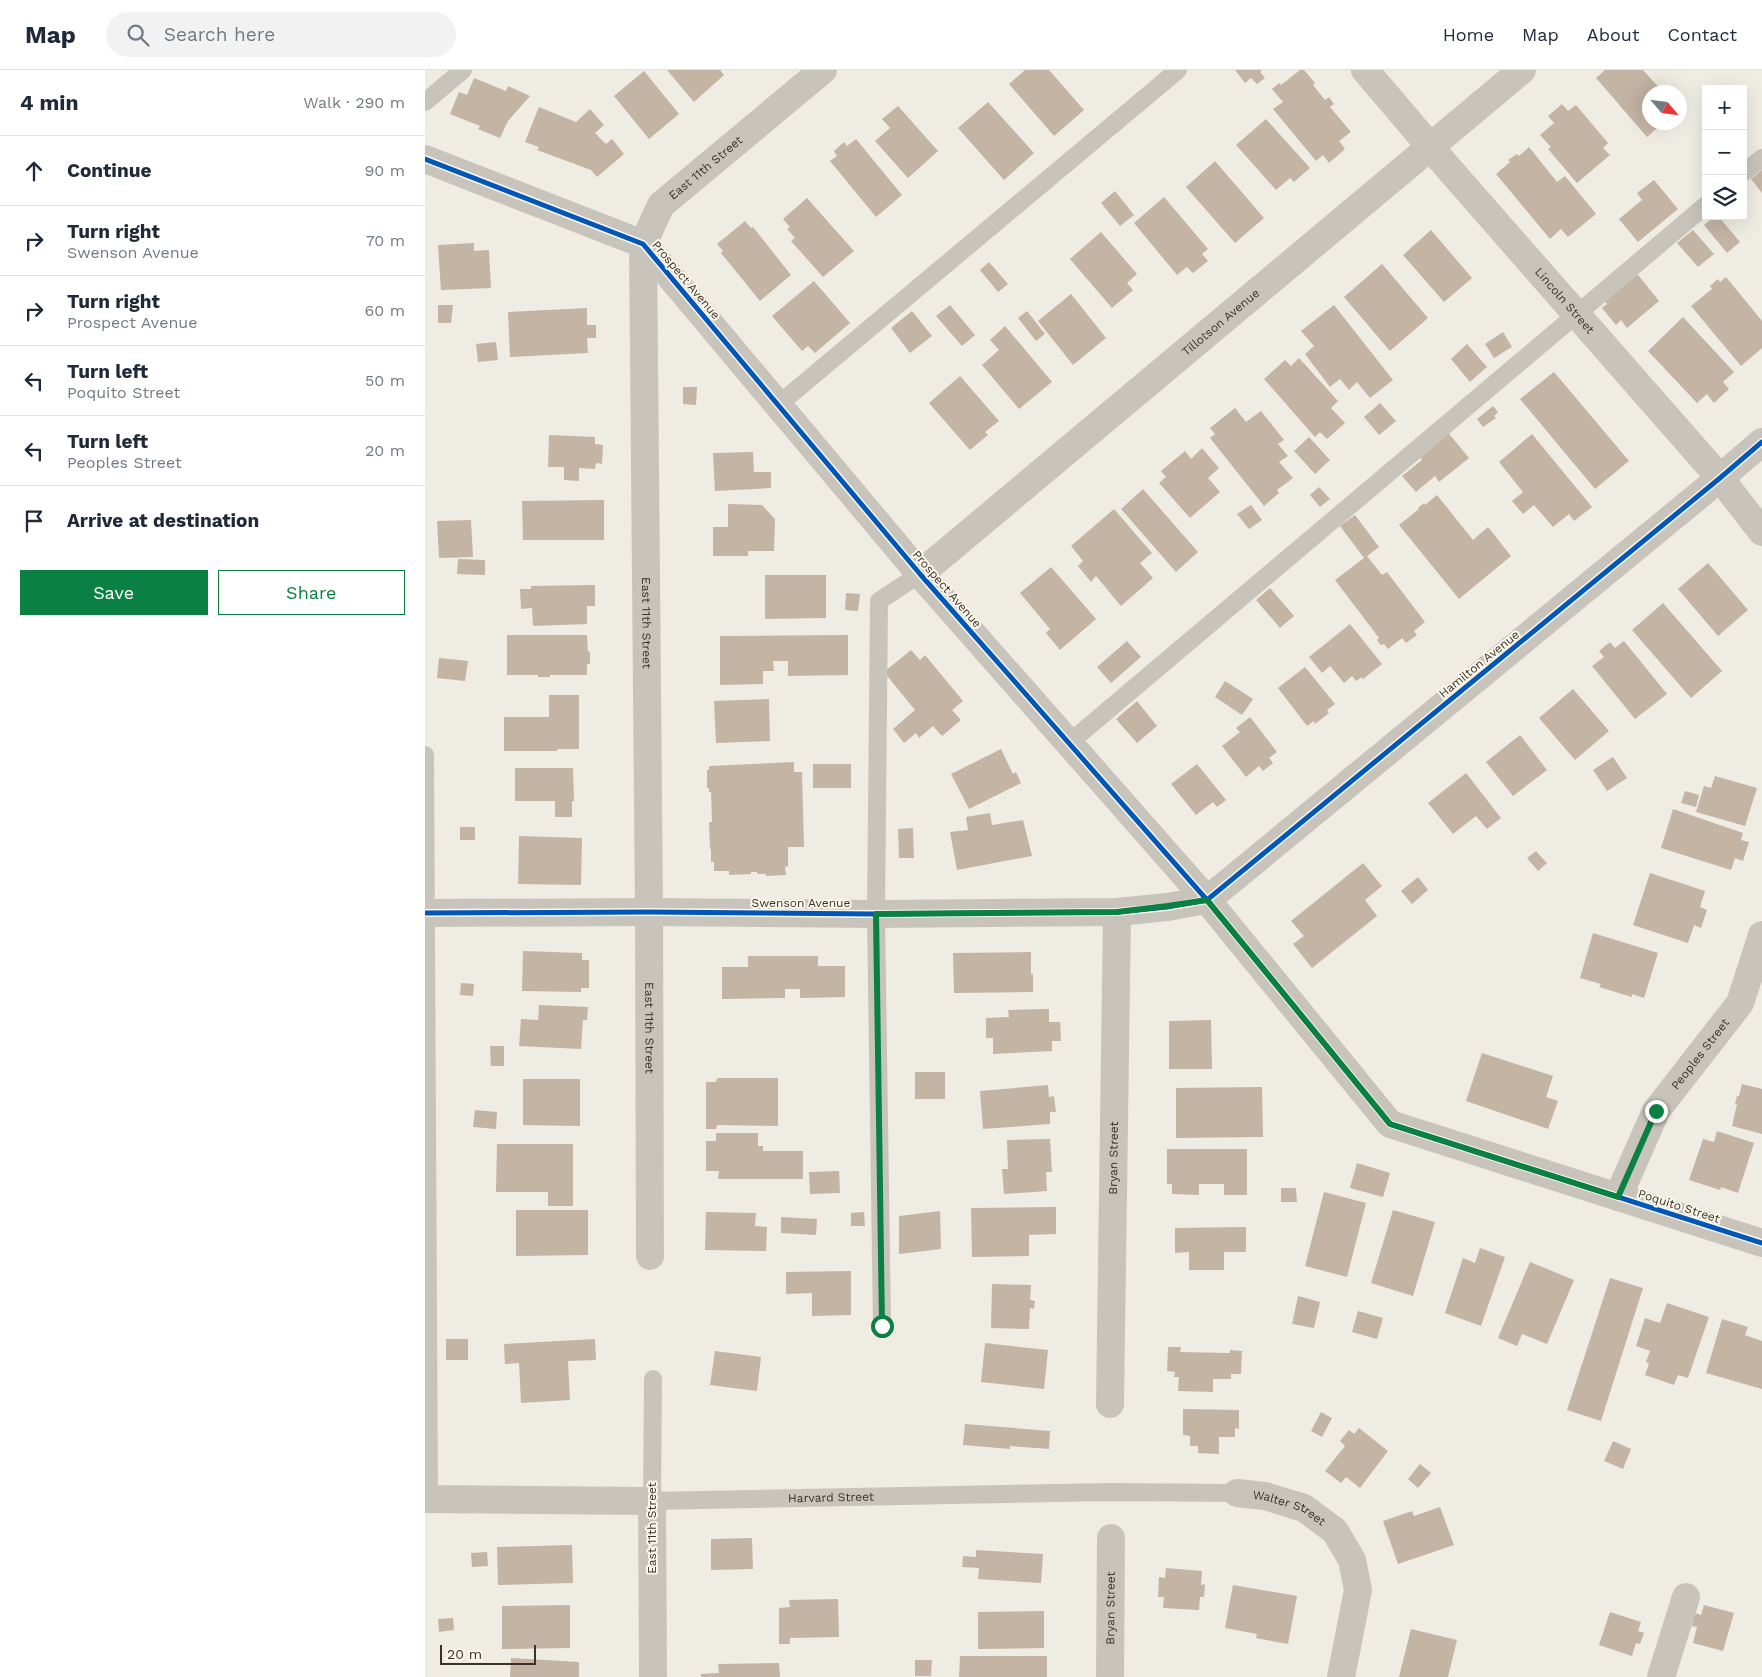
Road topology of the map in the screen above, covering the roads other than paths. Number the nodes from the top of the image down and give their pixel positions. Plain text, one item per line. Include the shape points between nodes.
1 (463, 70) edge
2 (823, 70) edge
3 (1178, 70) edge
4 (1365, 70) edge
5 (1522, 70) edge
6 (425, 102) edge
7 (1430, 147) junction
8 (1762, 158) edge
9 (425, 159) edge
10 (1747, 171) edge
11 (1702, 208) edge
12 (643, 244) junction
13 (1576, 314) junction
14 (778, 405) junction
15 (1762, 442) edge
16 (1721, 478) junction
17 (1762, 532) edge
18 (920, 574) junction
19 (1069, 743) junction
20 (425, 755) edge
21 (1207, 900) junction
22 (425, 912) edge
23 (649, 912) junction
24 (1117, 912) junction
25 (876, 914) junction
26 (1762, 935) edge
27 (1390, 1124) joint
28 (1618, 1197) junction
29 (1762, 1243) edge
30 (650, 1256) dead end
31 (882, 1326) dead end
32 (653, 1378) dead end
33 (1110, 1404) dead end
34 (1237, 1492) joint
35 (427, 1499) edge
36 (652, 1501) junction
37 (1111, 1538) dead end
38 (1686, 1597) dead end
39 (653, 1677) edge
40 (1110, 1677) edge
41 (1341, 1677) edge
42 (1661, 1677) edge

1 - 6 lane
2 - 12 street, East 11th Street via 661,205
3 - 14 lane
4 - 7 street, Lincoln Street
5 - 7 street, Tillotson Avenue
7 - 13 street, Lincoln Street
7 - 18 street, Tillotson Avenue
8 - 10 lane
9 - 12 street, Prospect Avenue
11 - 13 lane
12 - 14 street, Prospect Avenue
12 - 23 street, East 11th Street
13 - 16 street, Lincoln Street
13 - 19 lane
14 - 18 street, Prospect Avenue
15 - 16 street, Hamilton Avenue
16 - 17 street, Lincoln Street
16 - 21 street, Hamilton Avenue
18 - 19 street, Prospect Avenue
18 - 25 lane via 879,601
19 - 21 street, Prospect Avenue
20 - 22 lane
21 - 24 street, Swenson Avenue
21 - 27 street, Prospect Avenue
22 - 23 street, Swenson Avenue
22 - 35 lane
23 - 25 street, Swenson Avenue
23 - 30 street, East 11th Street
24 - 25 street, Swenson Avenue
24 - 33 street, Bryan Street
25 - 31 lane
26 - 28 street, Peoples Street via 1740,1004 1656,1111
27 - 28 street, Poquito Street
28 - 29 street, Poquito Street
32 - 36 lane, East 11th Street
34 - 36 lane, Harvard Street
34 - 41 street, Walter Street via 1265,1496 1304,1508 1335,1531 1352,1560 1358,1590
35 - 36 street, Harvard Street
36 - 39 street, East 11th Street
37 - 40 street, Bryan Street
38 - 42 street

